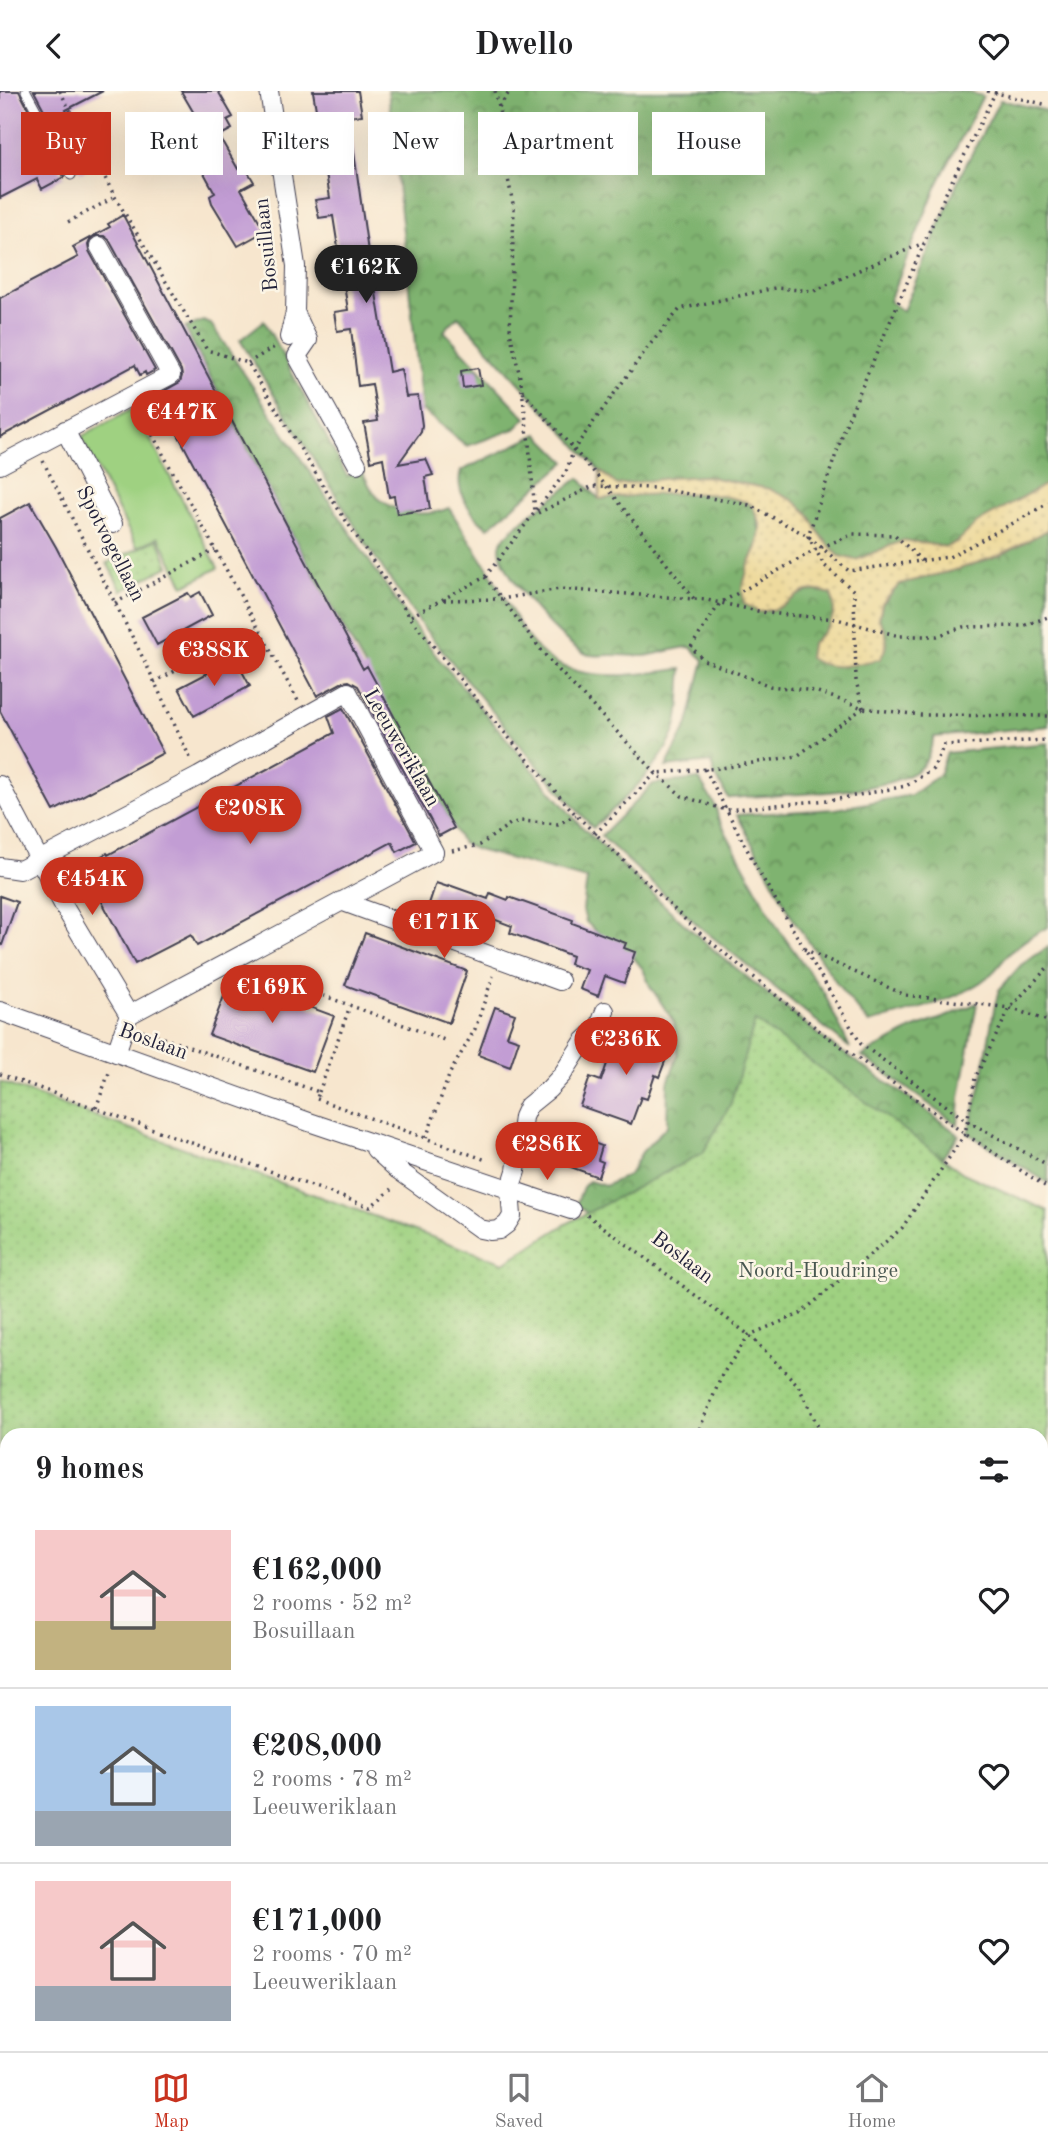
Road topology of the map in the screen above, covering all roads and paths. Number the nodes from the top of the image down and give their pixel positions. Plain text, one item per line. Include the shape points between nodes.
1 (26, 91) edge
2 (60, 91) edge
3 (269, 91) edge
4 (495, 91) edge
5 (510, 91) edge
6 (987, 91) edge
7 (998, 92) edge
8 (1048, 105) edge
9 (499, 107) junction
10 (37, 112) edge
11 (115, 197) junction
12 (68, 222) dead end
13 (924, 243) junction
14 (99, 246) dead end
15 (295, 312) junction
16 (289, 337) joint
17 (248, 363) junction
18 (522, 391) junction
19 (132, 396) junction
20 (65, 430) junction
21 (36, 446) junction
22 (574, 449) junction
23 (357, 464) dead end
24 (0, 465) edge
25 (607, 487) junction
26 (1048, 503) edge
27 (536, 514) junction
28 (113, 524) dead end
29 (808, 536) junction
30 (821, 548) junction
31 (215, 549) junction
32 (816, 550) junction
33 (922, 561) junction
34 (485, 577) junction
35 (501, 599) junction
36 (694, 599) junction
37 (442, 600) junction
38 (115, 603) junction
39 (720, 603) junction
40 (410, 617) junction
41 (1048, 617) edge
42 (855, 624) junction
43 (258, 628) junction
44 (154, 682) junction
45 (863, 708) junction
46 (306, 716) junction
47 (1048, 716) edge
48 (1048, 740) edge
49 (705, 769) junction
50 (656, 773) junction
51 (198, 776) junction
52 (0, 785) edge
53 (726, 810) junction
54 (576, 815) junction
55 (595, 834) junction
56 (434, 852) junction
57 (39, 859) junction
58 (0, 867) edge
59 (341, 901) junction
60 (803, 948) junction
61 (499, 959) junction
62 (229, 961) junction
63 (1048, 967) edge
64 (560, 981) dead end
65 (350, 1006) junction
66 (1010, 1008) junction
67 (0, 1011) edge
68 (605, 1011) dead end
69 (127, 1020) junction
70 (1048, 1021) edge
71 (447, 1041) dead end
72 (116, 1053) junction
73 (110, 1070) dead end
74 (0, 1074) edge
75 (319, 1093) junction
76 (317, 1099) junction
77 (95, 1108) junction
78 (967, 1121) junction
79 (309, 1122) junction
80 (965, 1135) junction
81 (426, 1138) junction
82 (370, 1144) junction
83 (1048, 1165) edge
84 (516, 1171) junction
85 (408, 1177) junction
86 (1048, 1188) edge
87 (510, 1190) junction
88 (571, 1210) joint
89 (749, 1335) junction
90 (700, 1428) edge
91 (818, 1428) edge

1 - 10 lane
2 - 11 path
3 - 15 street, Bosuillaan via 296,265
4 - 9 path
5 - 9 path
6 - 7 path
7 - 8 path
7 - 13 path
9 - 18 path via 514,209 510,331
11 - 12 path
11 - 17 path via 207,350
13 - 22 path via 814,291 775,288 680,309
13 - 29 path via 848,419
14 - 19 street via 171,375
15 - 16 street, Bosuillaan
15 - 23 street, Bosuillaan via 308,340 297,356
16 - 17 path
17 - 40 path
18 - 22 path
18 - 27 path
19 - 20 street
19 - 31 path
20 - 21 street
20 - 28 street, Spotvogellaan
21 - 24 street
21 - 38 path, Spotvogellaan
22 - 25 path
22 - 27 path via 566,472
25 - 27 path via 593,486
25 - 29 path via 655,488 749,505
25 - 36 path
26 - 33 path via 949,557
27 - 34 path
29 - 30 path
29 - 32 path
30 - 32 path
30 - 33 path via 849,571
30 - 33 path via 853,534 895,535
31 - 38 path
31 - 43 path
32 - 39 path
32 - 42 path via 824,565 854,591
34 - 35 path
34 - 37 path
35 - 36 path via 560,589
35 - 37 path
35 - 50 path via 549,660
36 - 39 path
37 - 40 path
38 - 44 path, Spotvogellaan
39 - 42 path
39 - 45 path via 691,647 704,660 770,686 815,691
40 - 54 path
41 - 42 path via 1023,625 963,627 937,636 899,636
42 - 45 path via 856,681
43 - 44 path
43 - 46 path
44 - 51 path, Spotvogellaan
45 - 47 path via 922,715
45 - 49 path via 797,756
46 - 51 street, Leeuweriklaan
46 - 56 street, Leeuweriklaan via 348,692
48 - 53 path via 944,745 933,769 906,786 838,799
49 - 50 path
49 - 53 path
50 - 53 path via 682,796
50 - 55 path
51 - 57 street, Leeuweriklaan
52 - 57 street
53 - 60 path
54 - 55 path
54 - 56 path via 558,824 521,821 480,845
55 - 80 path via 736,963 821,1032
56 - 59 street
57 - 58 street, Leeuweriklaan via 20,870
57 - 69 street
59 - 61 street
59 - 62 street
60 - 66 path via 905,995
60 - 78 path via 861,1044
61 - 64 street
61 - 81 path via 475,1029 450,1073
62 - 65 path
62 - 69 street
63 - 66 path
65 - 71 path
65 - 75 path
66 - 70 path
66 - 78 path via 975,1078
67 - 72 street, Boslaan
68 - 84 street, Boslaan via 599,1027 562,1075 528,1106 519,1132
69 - 72 street
69 - 75 path
72 - 79 street, Boslaan
73 - 77 path
74 - 77 path
75 - 76 path
76 - 79 path
76 - 81 path
77 - 85 path via 370,1206
78 - 80 path
78 - 83 path
79 - 82 street, Boslaan
80 - 86 path
80 - 89 path via 902,1227 800,1314
81 - 84 path
82 - 85 street, Boslaan
82 - 87 street, Boslaan
84 - 87 street, Boslaan
85 - 87 street, Boslaan via 480,1229 490,1231 499,1230 512,1216
87 - 88 street, Boslaan
88 - 89 path, Boslaan via 588,1216
89 - 90 path via 722,1375
89 - 91 path, Boslaan via 798,1385

